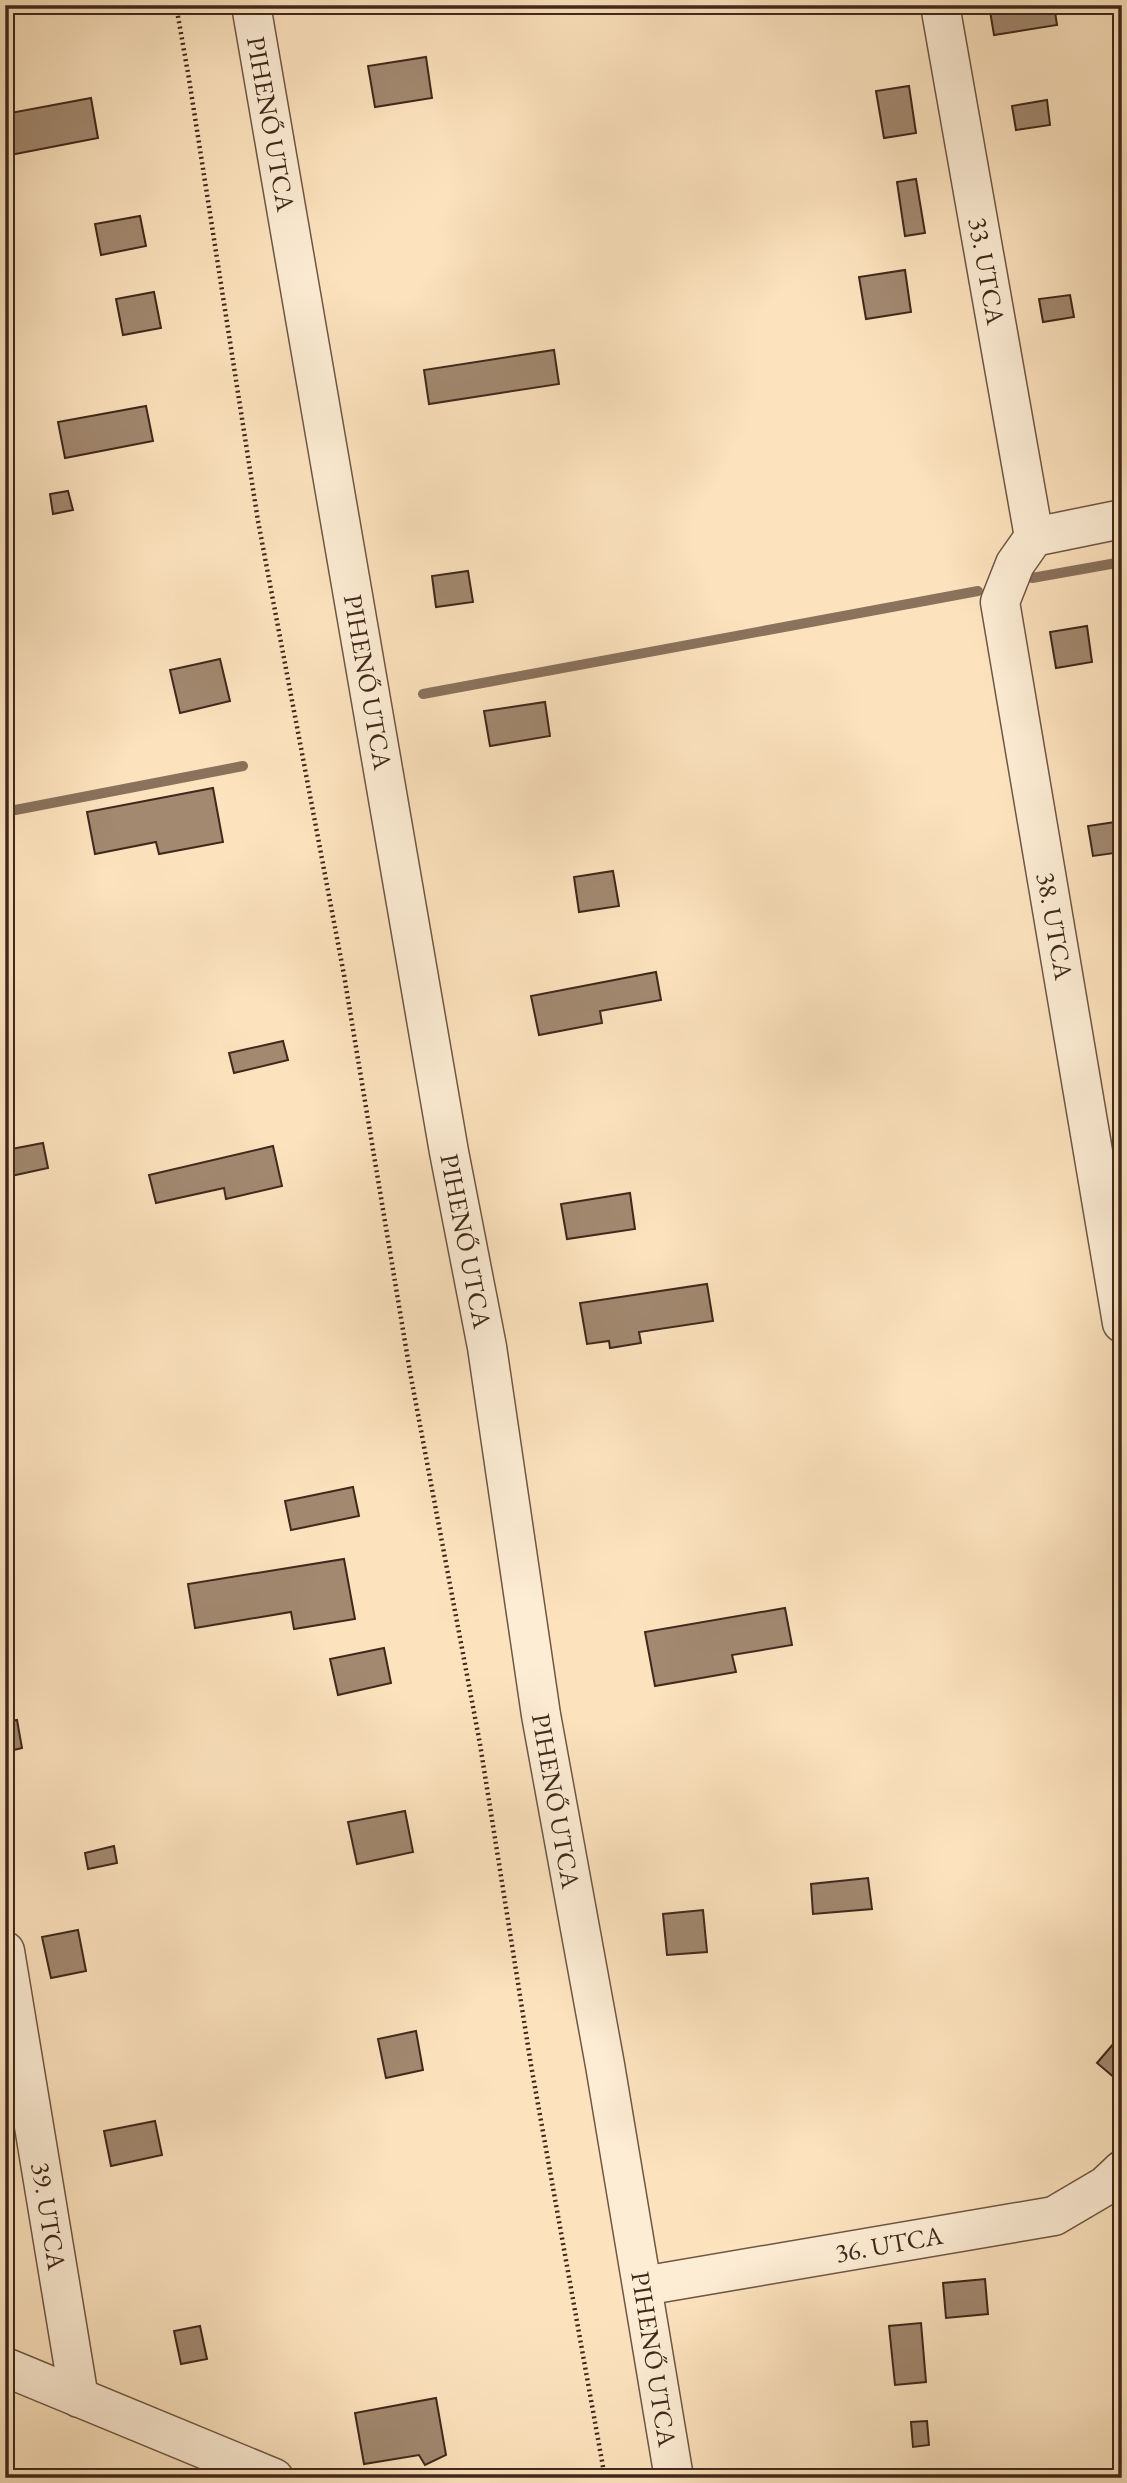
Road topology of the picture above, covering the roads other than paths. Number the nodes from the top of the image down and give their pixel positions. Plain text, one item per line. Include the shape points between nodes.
1 (251, 5) edge
2 (940, 5) edge
3 (1122, 519) edge
4 (1034, 537) junction
5 (1122, 1323) edge
6 (5, 1951) edge
7 (1122, 2170) edge
8 (643, 2286) junction
9 (5, 2367) edge
10 (79, 2398) junction
11 (274, 2478) edge
12 (674, 2478) edge

1 - 8 street, PIHENŐ UTCA via 449,1152 487,1347 541,1715
2 - 4 street, 33. UTCA
3 - 4 street
4 - 5 street, 38. UTCA via 1015,564 1000,602
6 - 10 street, 39. UTCA
7 - 8 street, 36. UTCA via 1105,2186 1054,2216
8 - 12 street, PIHENŐ UTCA
9 - 10 street
10 - 11 street

